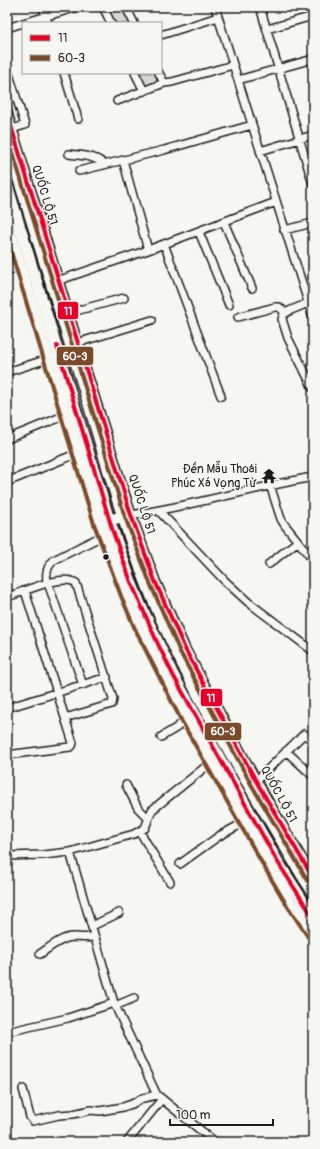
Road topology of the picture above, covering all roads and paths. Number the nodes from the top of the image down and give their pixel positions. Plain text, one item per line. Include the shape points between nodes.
1 (43, 7) edge
2 (78, 7) edge
3 (103, 7) edge
4 (126, 7) edge
5 (215, 7) edge
6 (260, 7) edge
7 (313, 16) edge
8 (218, 17) junction
9 (47, 20) edge
10 (31, 22) edge
11 (110, 22) edge
12 (134, 22) edge
13 (22, 23) edge
14 (7, 28) edge
15 (266, 29) junction
16 (162, 35) edge
17 (313, 59) edge
18 (233, 65) junction
19 (7, 68) edge
20 (278, 68) junction
21 (64, 74) edge
22 (136, 74) edge
23 (160, 74) edge
24 (238, 80) junction
25 (164, 83) junction
26 (144, 91) junction
27 (117, 101) dead end
28 (7, 113) edge
29 (78, 119) dead end
30 (252, 125) junction
31 (12, 129) junction
32 (313, 135) edge
33 (300, 140) junction
34 (7, 142) edge
35 (260, 151) junction
36 (69, 154) dead end
37 (123, 160) junction
38 (104, 165) junction
39 (79, 171) dead end
40 (312, 181) edge
41 (7, 185) edge
42 (276, 202) junction
43 (7, 219) edge
44 (224, 222) junction
45 (313, 223) edge
46 (284, 230) junction
47 (199, 232) junction
48 (164, 244) junction
49 (148, 250) junction
50 (21, 266) junction
51 (7, 271) edge
52 (55, 281) junction
53 (252, 288) dead end
54 (124, 298) dead end
55 (310, 302) edge
56 (229, 305) dead end
57 (68, 313) junction
58 (286, 313) junction
59 (238, 317) dead end
60 (313, 318) edge
61 (152, 320) dead end
62 (77, 343) junction
63 (55, 357) junction
64 (7, 372) edge
65 (313, 388) edge
66 (221, 396) dead end
67 (72, 412) junction
68 (7, 439) edge
69 (83, 450) junction
70 (313, 477) edge
71 (7, 482) edge
72 (270, 485) junction
73 (159, 511) junction
74 (127, 516) junction
75 (105, 521) junction
76 (104, 535) junction
77 (298, 542) junction
78 (313, 560) edge
79 (268, 564) dead end
80 (47, 584) junction
81 (25, 591) junction
82 (7, 597) edge
83 (313, 651) edge
84 (107, 677) junction
85 (82, 685) junction
86 (57, 693) junction
87 (7, 708) edge
88 (65, 718) junction
89 (187, 719) junction
90 (161, 737) dead end
91 (313, 741) edge
92 (234, 751) junction
93 (286, 751) junction
94 (7, 754) edge
95 (215, 760) junction
96 (313, 776) edge
97 (256, 781) junction
98 (126, 785) dead end
99 (148, 818) junction
100 (245, 822) junction
101 (140, 832) junction
102 (263, 844) junction
103 (70, 852) junction
104 (7, 856) edge
105 (180, 864) dead end
106 (309, 872) edge
107 (170, 882) dead end
108 (313, 892) edge
109 (119, 913) dead end
110 (313, 917) edge
111 (92, 926) junction
112 (313, 934) edge
113 (95, 936) junction
114 (40, 954) dead end
115 (134, 998) dead end
116 (115, 1005) junction
117 (7, 1032) edge
118 (23, 1089) dead end
119 (160, 1097) junction
120 (127, 1142) edge
121 (215, 1142) edge

1 - 9 street
2 - 9 street
3 - 11 street
4 - 12 street
5 - 8 street
6 - 15 street
7 - 15 street
8 - 16 street
8 - 18 street
9 - 10 street
13 - 14 street
15 - 20 street
17 - 20 street
18 - 24 street
18 - 25 street
19 - 31 street via 25,125
20 - 24 street
20 - 33 street
21 - 29 street
22 - 26 street
23 - 25 street
24 - 30 street
25 - 26 street
26 - 27 street
28 - 31 main road, QUỐC LỘ 51
30 - 35 street
30 - 37 street
31 - 52 main road, QUỐC LỘ 51
32 - 33 street
33 - 35 street
33 - 40 street
34 - 52 highway, QUỐC LỘ 51
35 - 42 street
36 - 38 street via 91,157
37 - 38 street
37 - 49 street
38 - 39 street
41 - 63 highway
42 - 44 street
42 - 46 street
43 - 50 main road
44 - 47 street
44 - 53 street
45 - 46 street
46 - 55 street
47 - 48 street
47 - 56 street
48 - 49 street
48 - 66 street
49 - 52 street
50 - 51 street
50 - 63 main road
52 - 57 main road, QUỐC LỘ 51
52 - 74 highway, QUỐC LỘ 51
54 - 57 street
55 - 58 street
55 - 60 street
57 - 62 main road, QUỐC LỘ 51
58 - 59 street via 276,307
58 - 65 street via 282,319 284,327
61 - 62 street
62 - 74 main road, QUỐC LỘ 51
63 - 64 street
63 - 67 highway
67 - 68 street
67 - 69 highway
69 - 71 street
69 - 75 highway
70 - 72 street
72 - 73 street
72 - 77 street via 281,519
73 - 74 street
73 - 83 street via 248,602
74 - 75 highway
74 - 92 highway, QUỐC LỘ 51 via 148,588 168,634 183,665
75 - 76 main road
75 - 95 highway via 157,642
76 - 80 street via 54,560 46,571
76 - 89 main road via 138,620
77 - 78 street
77 - 79 street
80 - 81 street
80 - 84 street via 65,580 76,583
80 - 85 street
81 - 82 street
81 - 86 street
84 - 85 street
84 - 88 street via 112,704
85 - 86 street
86 - 87 street
86 - 88 street
88 - 94 street via 73,743 70,748
89 - 90 street
89 - 95 main road
91 - 93 street via 304,734
92 - 97 main road, QUỐC LỘ 51
92 - 106 highway, QUỐC LỘ 51
93 - 96 street
93 - 97 street
95 - 99 street via 152,810
95 - 100 main road
95 - 102 highway
97 - 106 main road, QUỐC LỘ 51
98 - 99 street via 138,808
99 - 101 street
100 - 102 main road
100 - 105 street via 219,836
101 - 103 street
101 - 107 street
102 - 110 highway
102 - 112 main road via 291,901
103 - 104 street
103 - 111 street
106 - 108 highway, QUỐC LỘ 51
109 - 111 street
111 - 113 street
113 - 114 street via 71,937
113 - 116 street
115 - 116 street
116 - 117 street
116 - 119 street
118 - 119 street via 33,1121 123,1107 143,1098
119 - 120 street
119 - 121 street

